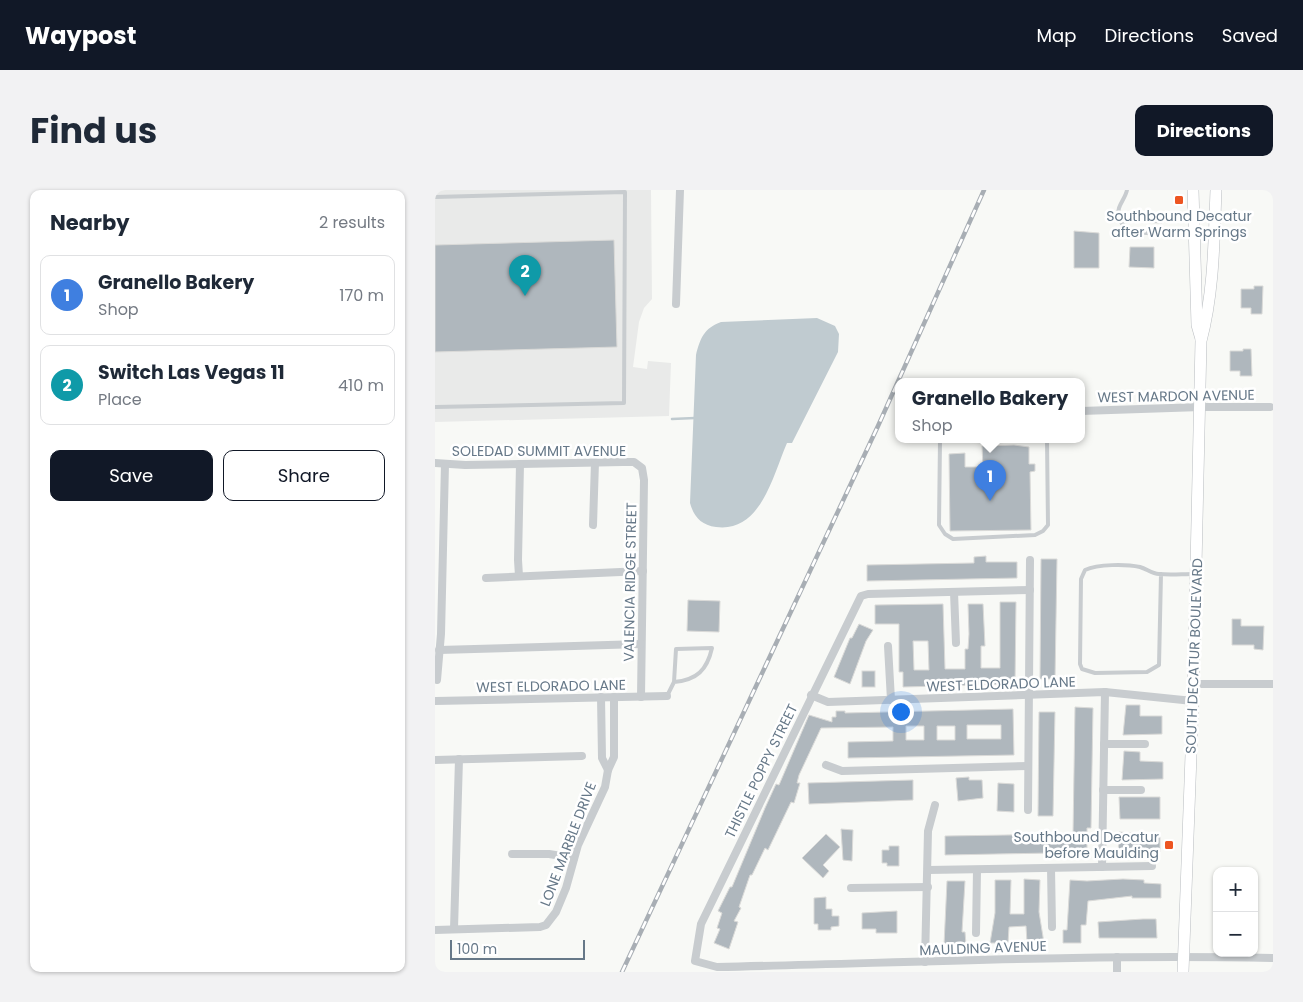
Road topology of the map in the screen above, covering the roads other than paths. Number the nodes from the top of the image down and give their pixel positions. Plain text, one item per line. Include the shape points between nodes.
1 (680, 190) edge
2 (1127, 190) edge
3 (1193, 190) edge
4 (1216, 190) edge
5 (435, 197) edge
6 (1193, 233) junction
7 (676, 304) dead end
8 (1201, 341) junction
9 (435, 407) edge
10 (1201, 407) junction
11 (1270, 407) dead end
12 (1085, 411) edge
13 (940, 443) edge
14 (1047, 443) edge
15 (595, 462) junction
16 (435, 463) edge
17 (445, 464) junction
18 (520, 464) junction
19 (642, 468) joint
20 (593, 525) dead end
21 (1030, 560) dead end
22 (643, 571) junction
23 (1161, 574) junction
24 (1197, 574) junction
25 (519, 576) junction
26 (486, 578) dead end
27 (1030, 590) junction
28 (954, 592) junction
29 (957, 643) dead end
30 (641, 644) junction
31 (887, 646) dead end
32 (439, 650) junction
33 (437, 680) dead end
34 (674, 682) junction
35 (1194, 684) junction
36 (1273, 684) edge
37 (1105, 692) junction
38 (811, 695) junction
39 (667, 696) joint
40 (1029, 696) junction
41 (601, 697) junction
42 (614, 697) junction
43 (641, 697) junction
44 (891, 700) junction
45 (435, 701) edge
46 (1193, 701) junction
47 (614, 738) junction
48 (602, 739) junction
49 (1104, 744) junction
50 (1145, 744) dead end
51 (582, 756) dead end
52 (459, 759) junction
53 (435, 760) edge
54 (826, 765) dead end
55 (1028, 766) junction
56 (608, 770) junction
57 (1103, 790) junction
58 (1141, 790) dead end
59 (935, 805) dead end
60 (1028, 810) dead end
61 (512, 854) dead end
62 (574, 858) junction
63 (1152, 866) dead end
64 (1101, 867) junction
65 (1051, 868) junction
66 (929, 870) junction
67 (977, 870) junction
68 (928, 886) junction
69 (851, 888) dead end
70 (1052, 927) dead end
71 (453, 929) junction
72 (435, 930) edge
73 (977, 932) dead end
74 (1183, 956) junction
75 (1117, 957) junction
76 (1273, 958) edge
77 (699, 962) junction
78 (925, 962) junction
79 (699, 972) edge
80 (1117, 972) edge
81 (1183, 972) edge

1 - 7 street
2 - 6 lane via 1119,207 1121,225 1125,228 1139,232
3 - 6 main road, SOUTH DECATUR BOULEVARD
4 - 8 main road, SOUTH DECATUR BOULEVARD via 1214,248 1206,324
5 - 9 lane via 625,192 624,403
6 - 8 main road, SOUTH DECATUR BOULEVARD via 1197,325
8 - 10 main road, SOUTH DECATUR BOULEVARD
10 - 11 street, WEST MARDON AVENUE
10 - 12 street, WEST MARDON AVENUE
10 - 24 main road, SOUTH DECATUR BOULEVARD
13 - 14 lane via 939,525 953,539 1035,535 1043,531 1048,525
15 - 18 street, SOLEDAD SUMMIT AVENUE
15 - 19 street, SOLEDAD SUMMIT AVENUE via 633,462
15 - 20 street
16 - 17 street, SOLEDAD SUMMIT AVENUE
17 - 18 street, SOLEDAD SUMMIT AVENUE
17 - 32 street
18 - 25 street
19 - 22 street, VALENCIA RIDGE STREET
21 - 27 street
22 - 25 street
22 - 30 street, VALENCIA RIDGE STREET
23 - 23 lane via 1136,566 1085,570 1081,579 1082,669 1095,673 1147,672 1157,667 1160,657
23 - 24 lane
24 - 35 main road, SOUTH DECATUR BOULEVARD
25 - 26 street
27 - 28 street
27 - 40 street
28 - 29 street
28 - 38 street, THISTLE POPPY STREET via 861,596
30 - 32 street
30 - 43 street, VALENCIA RIDGE STREET
31 - 44 street
32 - 33 street
34 - 34 lane via 676,649 713,648 710,658 695,677
34 - 39 lane
35 - 36 street
35 - 46 main road, SOUTH DECATUR BOULEVARD
37 - 40 street, WEST ELDORADO LANE
37 - 46 street, WEST ELDORADO LANE
37 - 49 street
38 - 44 street, WEST ELDORADO LANE via 828,702
38 - 77 street, THISTLE POPPY STREET via 701,924
39 - 43 street, WEST ELDORADO LANE
40 - 44 street, WEST ELDORADO LANE
40 - 55 street
41 - 42 street, WEST ELDORADO LANE
41 - 45 street, WEST ELDORADO LANE
41 - 48 street, LONE MARBLE DRIVE
42 - 43 street, WEST ELDORADO LANE
42 - 47 street, LONE MARBLE DRIVE
46 - 74 main road, SOUTH DECATUR BOULEVARD
47 - 48 lane
47 - 56 street, LONE MARBLE DRIVE via 614,757
48 - 56 street, LONE MARBLE DRIVE via 602,758
49 - 50 street
49 - 57 street
51 - 52 street
52 - 53 street
52 - 71 street
54 - 55 street via 842,771
55 - 60 street
56 - 62 street, LONE MARBLE DRIVE via 605,786
57 - 58 street
57 - 64 street
59 - 66 street via 928,831
61 - 62 street
62 - 71 street, LONE MARBLE DRIVE via 566,888 546,925
63 - 64 street
64 - 65 street
65 - 67 street
65 - 70 street
66 - 67 street
66 - 68 street
67 - 73 street
68 - 69 street
68 - 78 street
71 - 72 street
74 - 75 street, MAULDING AVENUE
74 - 76 street, MAULDING AVENUE
74 - 81 main road, SOUTH DECATUR BOULEVARD
75 - 78 street, MAULDING AVENUE
75 - 80 street
77 - 78 street, MAULDING AVENUE via 717,967
77 - 79 street, THISTLE POPPY STREET

